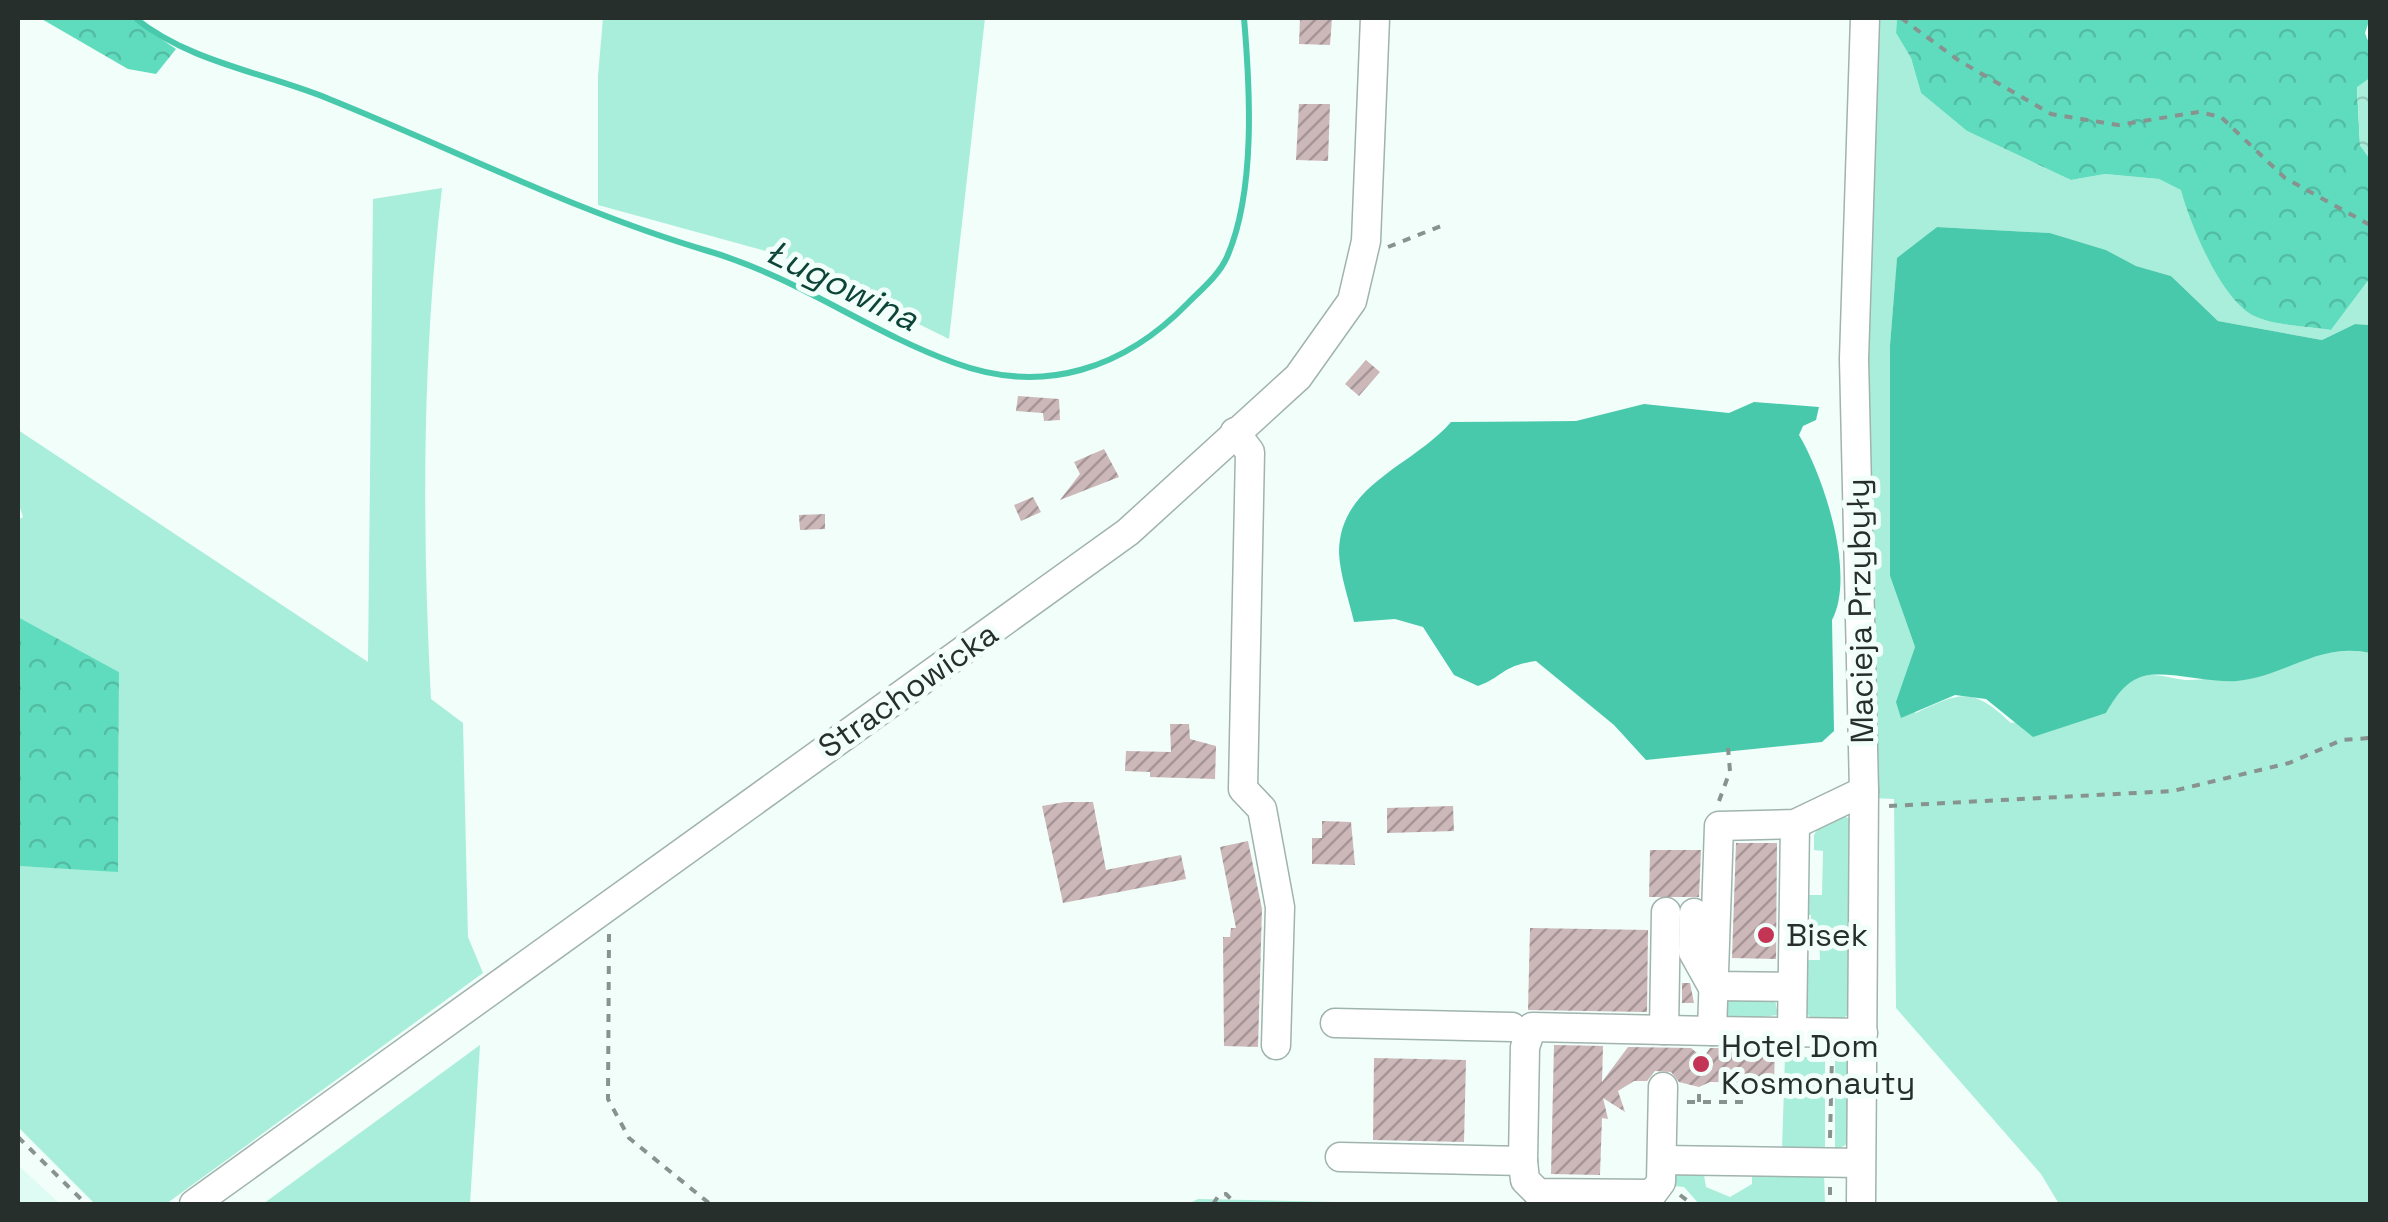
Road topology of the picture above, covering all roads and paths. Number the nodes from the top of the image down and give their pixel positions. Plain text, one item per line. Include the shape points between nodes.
1 (1374, 18) edge
2 (1865, 18) edge
3 (1901, 18) edge
4 (2370, 225) edge
5 (1442, 226) dead end
6 (1364, 250) junction
7 (1235, 432) junction
8 (2370, 738) edge
9 (1728, 748) dead end
10 (1723, 790) dead end
11 (1863, 799) junction
12 (1795, 824) junction
13 (611, 904) junction
14 (1712, 986) junction
15 (1791, 987) junction
16 (1335, 1023) dead end
17 (1512, 1027) dead end
18 (1664, 1030) junction
19 (1712, 1031) junction
20 (1792, 1032) junction
21 (1832, 1033) junction
22 (1863, 1033) junction
23 (1276, 1044) dead end
24 (1700, 1086) dead end
25 (1663, 1094) joint
26 (1699, 1102) junction
27 (1748, 1102) dead end
28 (18, 1137) edge
29 (1340, 1157) dead end
30 (1662, 1160) junction
31 (1523, 1161) junction
32 (1830, 1162) junction
33 (1860, 1163) junction
34 (86, 1204) edge
35 (194, 1204) edge
36 (710, 1204) edge
37 (1213, 1204) edge
38 (1236, 1204) edge
39 (1830, 1204) edge
40 (1861, 1204) edge

1 - 6 street, Strachowicka
2 - 11 street, Macieja Przybyły via 1854,359
3 - 4 path via 2051,114 2118,125 2212,113 2285,178
5 - 6 path
6 - 7 street, Strachowicka via 1352,301 1330,337 1298,377
7 - 13 street, Strachowicka via 1128,532
7 - 23 street via 1250,452 1243,788 1262,808 1280,907
8 - 11 path via 2342,740 2289,762 2173,791
9 - 10 path
11 - 12 street
11 - 22 street, Macieja Przybyły
12 - 14 street via 1719,826
12 - 15 street
13 - 35 street, Strachowicka
13 - 36 path via 608,1099 629,1138
14 - 15 street
14 - 18 street via 1680,912
14 - 19 street
15 - 20 street
16 - 17 street
18 - 19 street
18 - 31 street via 1532,1027
19 - 20 street
20 - 21 street
21 - 22 street
21 - 32 path
22 - 33 street, Macieja Przybyły
24 - 26 path
25 - 26 path
25 - 30 street
26 - 27 path
28 - 34 path
29 - 31 street
30 - 31 street via 1661,1182 1652,1194 1638,1196 1538,1193 1525,1180
30 - 32 street
32 - 33 street
32 - 39 path
33 - 40 street, Macieja Przybyły
37 - 38 path via 1226,1194

